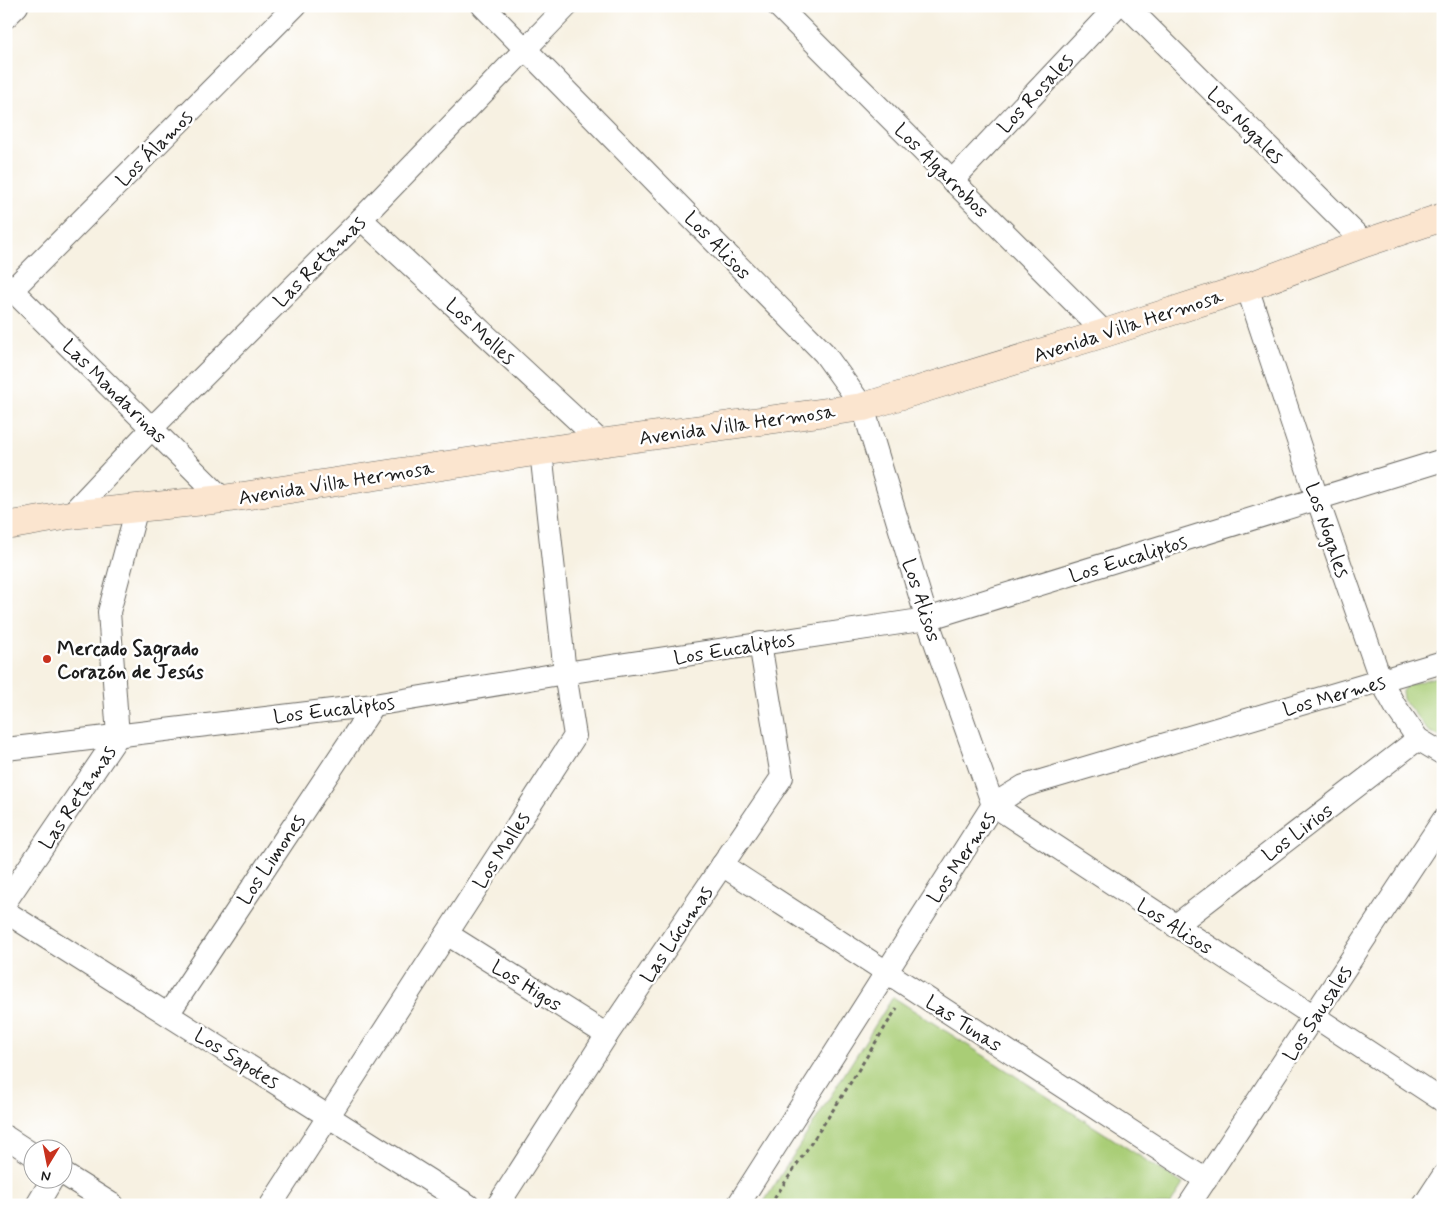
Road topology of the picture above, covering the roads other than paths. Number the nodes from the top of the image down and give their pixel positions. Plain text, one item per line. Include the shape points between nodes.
1 (17, 6) edge
2 (295, 6) edge
3 (483, 6) edge
4 (567, 6) edge
5 (778, 6) edge
6 (1117, 6) edge
7 (1126, 6) edge
8 (6, 17) edge
9 (526, 49) junction
10 (952, 181) junction
11 (1443, 218) edge
12 (361, 220) junction
13 (1365, 243) junction
14 (9, 287) edge
15 (1247, 287) junction
16 (1105, 334) junction
17 (863, 407) junction
18 (152, 428) junction
19 (602, 443) junction
20 (540, 451) junction
21 (1443, 460) edge
22 (1317, 498) junction
23 (223, 499) junction
24 (137, 508) junction
25 (70, 515) junction
26 (6, 526) edge
27 (927, 619) junction
28 (760, 644) junction
29 (1443, 662) edge
30 (565, 673) junction
31 (1381, 681) junction
32 (374, 705) junction
33 (118, 736) junction
34 (1418, 739) junction
35 (6, 749) edge
36 (1443, 754) edge
37 (993, 805) junction
38 (1443, 820) edge
39 (722, 865) junction
40 (6, 901) edge
41 (6, 912) edge
42 (1175, 926) junction
43 (447, 934) junction
44 (886, 972) junction
45 (168, 1014) junction
46 (1314, 1017) junction
47 (608, 1035) junction
48 (1443, 1101) edge
49 (330, 1116) junction
50 (6, 1137) edge
51 (22, 1147) edge
52 (1443, 1176) edge
53 (72, 1179) edge
54 (1206, 1180) junction
55 (47, 1188) edge
56 (37, 1205) edge
57 (113, 1205) edge
58 (271, 1205) edge
59 (468, 1205) edge
60 (498, 1205) edge
61 (738, 1205) edge
62 (1189, 1205) edge
63 (1424, 1205) edge

1 - 8 street
2 - 14 street, Los Álamos
3 - 9 street, Los Alisos
4 - 9 street, Las Retamas
5 - 10 street, Los Algarrobos
6 - 10 street, Los Rosales
7 - 13 street, Los Nogales
9 - 12 street, Las Retamas
9 - 17 street, Los Alisos via 824,353
10 - 16 street, Los Algarrobos
11 - 13 main road, Avenida Villa Hermosa
12 - 18 street, Las Retamas
12 - 19 street, Los Molles
13 - 15 main road, Avenida Villa Hermosa
14 - 18 street, Las Mandarinas
15 - 16 main road, Avenida Villa Hermosa
15 - 22 street, Los Nogales
16 - 17 main road, Avenida Villa Hermosa
17 - 19 main road, Avenida Villa Hermosa
17 - 27 street, Los Alisos
18 - 23 street, Las Mandarinas
18 - 25 street, Las Retamas
19 - 20 main road, Avenida Villa Hermosa
20 - 23 main road, Avenida Villa Hermosa
20 - 30 street, Los Molles
21 - 22 street, Los Eucaliptos
22 - 27 street, Los Eucaliptos
22 - 31 street, Los Nogales
23 - 24 main road, Avenida Villa Hermosa
24 - 25 main road, Avenida Villa Hermosa
24 - 33 street, Las Retamas via 109,612
25 - 26 main road, Avenida Villa Hermosa
27 - 28 street, Los Eucaliptos
27 - 37 street, Los Alisos
28 - 30 street, Los Eucaliptos
28 - 39 street, Las Lúcumas via 782,777
29 - 31 street, Los Mermes
30 - 32 street, Los Eucaliptos
30 - 43 street, Los Molles via 575,736
31 - 34 street, Los Nogales
31 - 37 street, Los Mermes via 1024,786
32 - 33 street, Los Eucaliptos
32 - 45 street, Los Limones
33 - 35 street, Los Eucaliptos
33 - 40 street, Las Retamas
34 - 36 street, Los Nogales
34 - 42 street, Los Lirios
37 - 42 street, Los Alisos
37 - 44 street, Los Mermes
38 - 46 street, Los Sausales
39 - 44 street, Las Tunas
39 - 47 street, Las Lúcumas
41 - 45 street, Los Sapotes
42 - 46 street, Los Alisos
43 - 47 street, Los Higos
43 - 49 street, Los Molles
44 - 54 street, Las Tunas
44 - 61 street, Los Mermes
45 - 49 street, Los Sapotes
46 - 48 street, Los Alisos
46 - 54 street, Los Sausales
47 - 60 street, Las Lúcumas
49 - 58 street, Los Molles
49 - 59 street, Los Sapotes
50 - 51 street
52 - 63 street
53 - 57 street
54 - 62 street, Los Sausales
55 - 56 street

